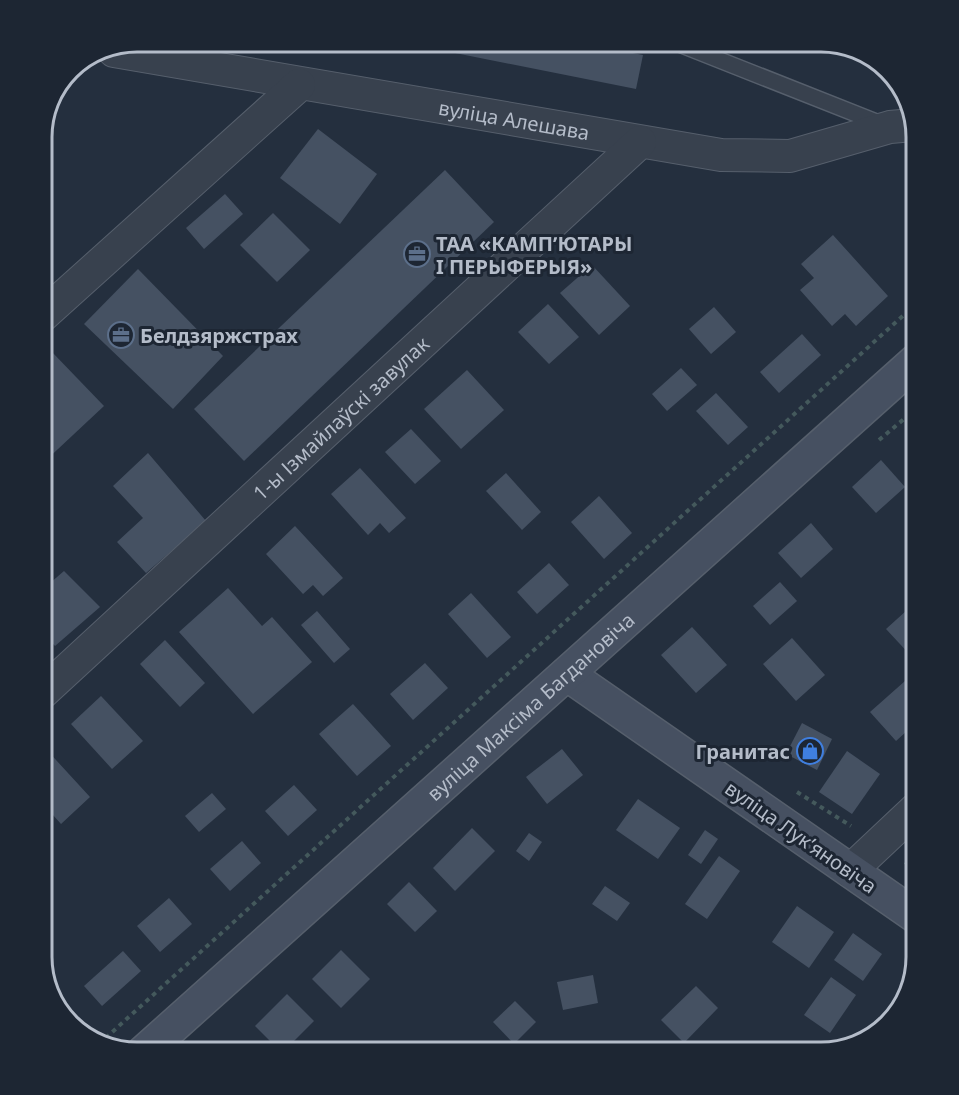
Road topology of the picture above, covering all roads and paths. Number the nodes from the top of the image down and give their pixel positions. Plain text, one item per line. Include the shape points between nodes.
1 (127, 53) edge
2 (703, 53) edge
3 (299, 85) junction
4 (901, 126) edge
5 (640, 142) junction
6 (53, 306) edge
7 (907, 312) edge
8 (907, 369) edge
9 (567, 674) junction
10 (52, 683) edge
11 (907, 817) edge
12 (850, 871) junction
13 (907, 910) edge
14 (107, 1037) edge
15 (155, 1042) edge

1 - 3 street, вуліца Алешава
2 - 4 lane
3 - 5 street, вуліца Алешава
3 - 6 street
4 - 5 street, вуліца Алешава via 773,158 721,155
5 - 10 street, 1-ы Ізмайлаўскі завулак
7 - 14 path
8 - 9 main road, вуліца Максіма Багдановіча
9 - 12 main road, вуліца Лукʼяновіча
9 - 15 main road, вуліца Максіма Багдановіча
11 - 12 street
12 - 13 main road, вуліца Лукʼяновіча

